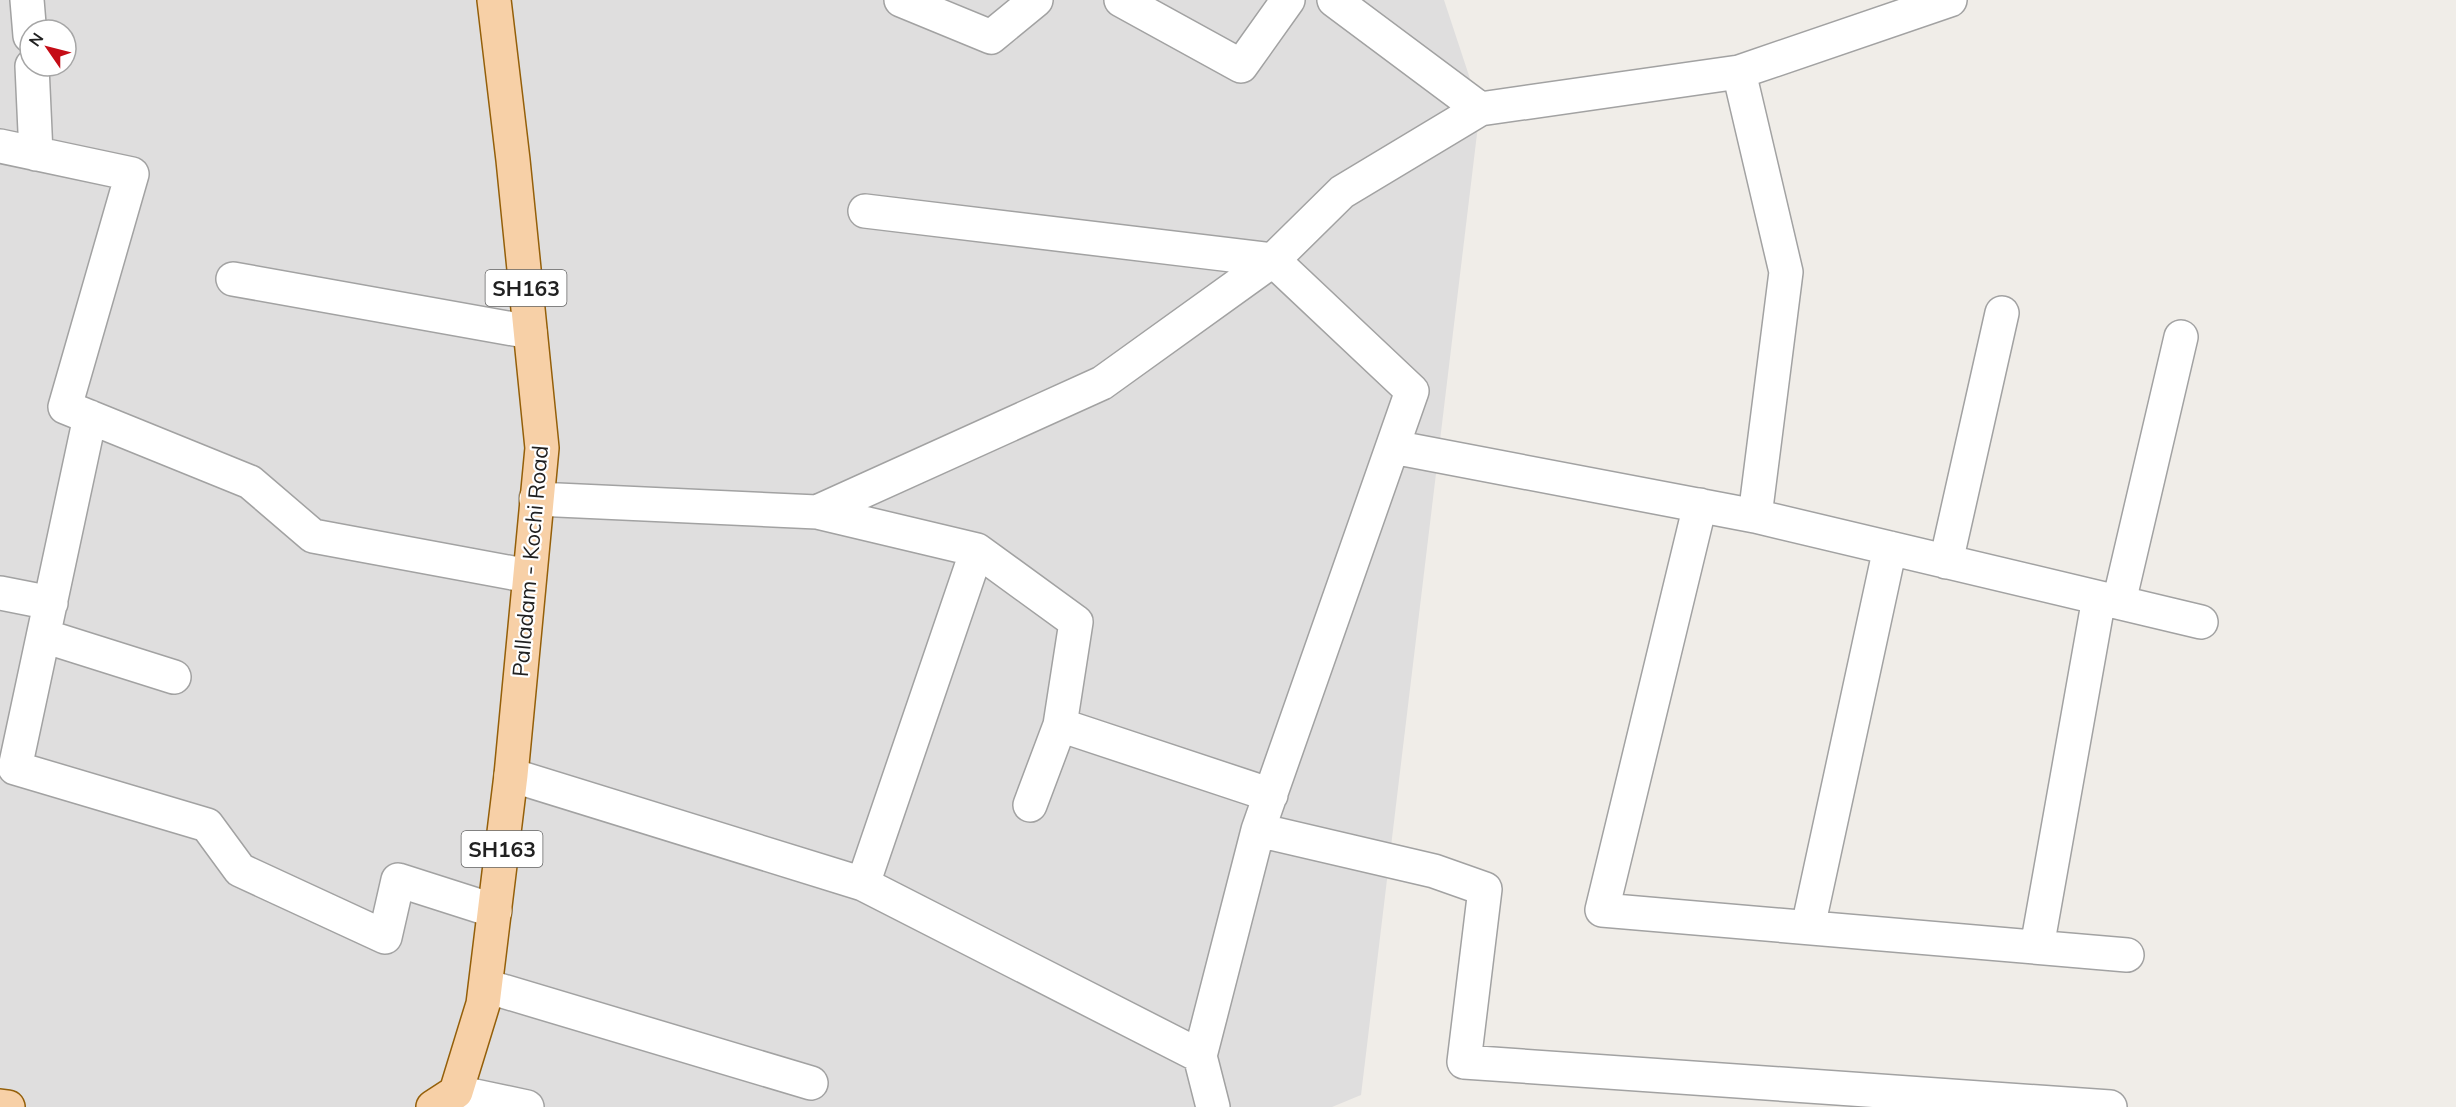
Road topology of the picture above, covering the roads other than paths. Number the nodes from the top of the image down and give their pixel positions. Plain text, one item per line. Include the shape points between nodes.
1 (27, 0) edge
2 (901, 0) edge
3 (1036, 0) edge
4 (1121, 0) edge
5 (1288, 0) edge
6 (1334, 0) edge
7 (1950, 0) edge
8 (491, 1) edge
9 (28, 18) edge
10 (1739, 72) junction
11 (33, 78) edge
12 (1480, 108) junction
13 (0, 146) edge
14 (36, 154) junction
15 (865, 211) dead end
16 (1273, 260) junction
17 (233, 279) dead end
18 (2001, 313) dead end
19 (530, 332) junction
20 (2181, 337) dead end
21 (90, 417) junction
22 (1393, 447) junction
23 (537, 499) junction
24 (1700, 505) junction
25 (817, 512) junction
26 (1755, 516) junction
27 (1890, 548) junction
28 (977, 550) junction
29 (1946, 561) junction
30 (530, 576) junction
31 (0, 593) edge
32 (2109, 600) junction
33 (51, 603) junction
34 (2201, 622) dead end
35 (44, 636) junction
36 (174, 677) dead end
37 (1060, 725) junction
38 (8, 765) edge
39 (511, 775) junction
40 (1270, 795) junction
41 (1030, 805) dead end
42 (1258, 830) junction
43 (863, 884) junction
44 (495, 911) junction
45 (1809, 927) junction
46 (2037, 947) junction
47 (2127, 954) dead end
48 (486, 986) junction
49 (1200, 1056) junction
50 (811, 1083) dead end
51 (1794, 1096) edge
52 (452, 1102) edge
53 (1968, 1102) edge
54 (0, 1106) edge
55 (8, 1107) edge
56 (526, 1107) edge
57 (1213, 1107) edge
58 (2110, 1107) edge

1 - 9 street
2 - 3 street via 991,38
4 - 5 street via 1241,66
6 - 12 street
7 - 10 street
8 - 19 main road, Palladam - Kochi Road / SH163
10 - 12 street
10 - 26 street via 1786,272
11 - 14 street
12 - 16 street via 1342,192
13 - 14 street
14 - 21 street via 132,174 64,407
15 - 16 street
16 - 22 street via 1412,391
16 - 25 street via 1102,383
17 - 19 street
18 - 29 street
19 - 23 main road, Palladam - Kochi Road / SH163 via 542,448
20 - 32 street
21 - 30 street via 250,482 313,536
21 - 33 street
22 - 24 street
22 - 40 street
23 - 25 street
23 - 30 main road, Palladam - Kochi Road / SH163
24 - 26 street
24 - 45 street via 1602,910
25 - 28 street
26 - 27 street
27 - 29 street
27 - 45 street
28 - 37 street via 1076,622
28 - 43 street
29 - 32 street
30 - 39 main road, Palladam - Kochi Road / SH163
31 - 33 street
32 - 34 street
32 - 46 street
33 - 35 street
35 - 36 street
35 - 38 street
37 - 40 street
37 - 41 street
38 - 44 street via 207,825 240,870 385,937 398,880
39 - 43 street
39 - 44 main road, Palladam - Kochi Road / SH163
40 - 42 street
42 - 49 street
42 - 51 street via 1434,871 1485,889 1464,1062
43 - 49 street
44 - 48 main road, Palladam - Kochi Road / SH163
45 - 46 street
46 - 47 street
48 - 50 street
48 - 52 main road, Palladam - Kochi Road / SH163
49 - 57 street
51 - 53 street
52 - 56 street
53 - 58 street
54 - 55 main road

